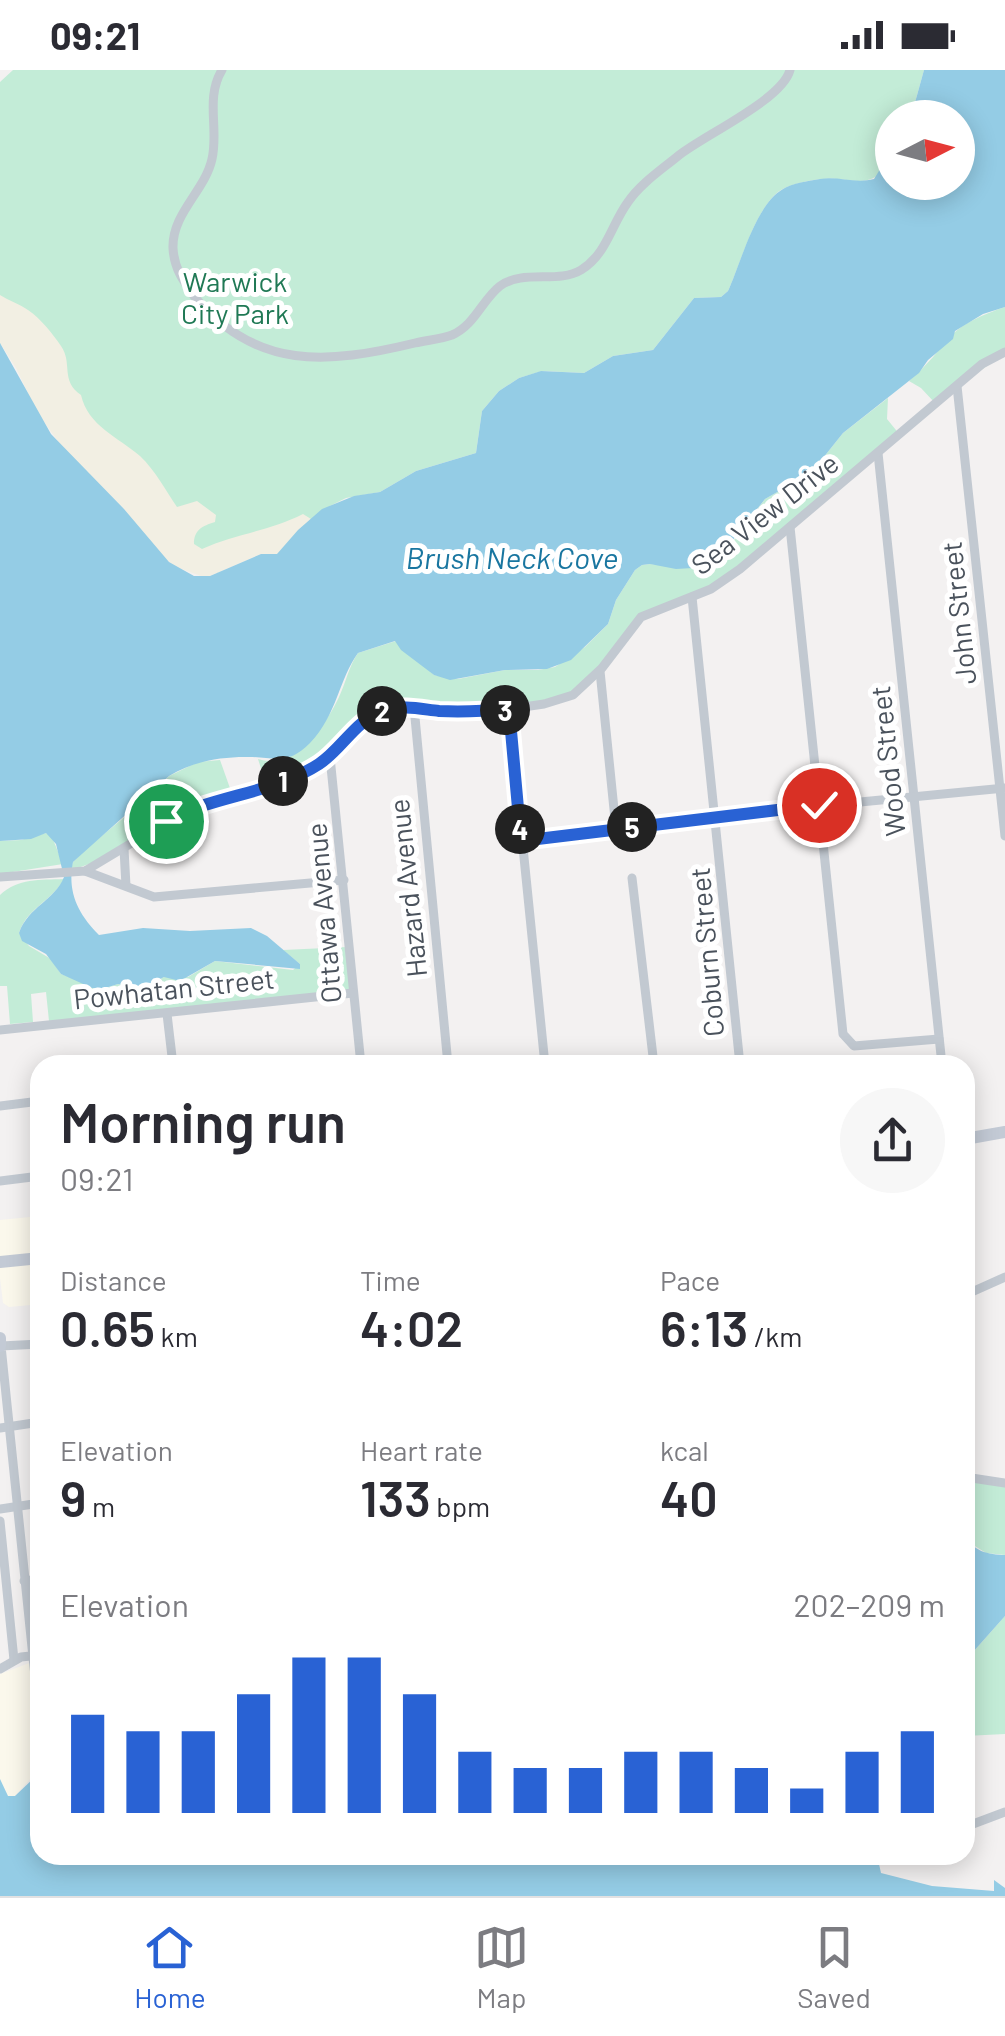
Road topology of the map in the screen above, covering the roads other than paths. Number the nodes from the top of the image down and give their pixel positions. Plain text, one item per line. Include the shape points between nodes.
1 (222, 70) edge
2 (790, 70) edge
3 (1005, 352) edge
4 (957, 386) junction
5 (878, 454) junction
6 (790, 527) junction
7 (692, 597) junction
8 (600, 670) junction
9 (414, 708) junction
10 (509, 709) junction
11 (330, 756) junction
12 (1002, 788) edge
13 (914, 796) junction
14 (819, 805) junction
15 (716, 818) junction
16 (616, 829) junction
17 (1005, 836) edge
18 (521, 841) junction
19 (124, 850) junction
20 (80, 871) junction
21 (0, 876) edge
22 (632, 878) dead end
23 (344, 880) junction
24 (126, 886) junction
25 (353, 993) junction
26 (167, 1014) junction
27 (0, 1030) edge
28 (940, 1039) junction
29 (172, 1055) edge
30 (359, 1055) edge
31 (447, 1055) edge
32 (544, 1055) edge
33 (653, 1055) edge
34 (739, 1055) edge
35 (941, 1055) edge
36 (30, 1102) edge
37 (0, 1106) edge
38 (1005, 1132) edge
39 (975, 1137) edge
40 (30, 1177) edge
41 (0, 1181) edge
42 (30, 1259) edge
43 (0, 1262) edge
44 (1005, 1277) edge
45 (975, 1290) edge
46 (0, 1344) edge
47 (30, 1344) edge
48 (30, 1423) edge
49 (4, 1426) edge
50 (975, 1478) edge
51 (1005, 1483) edge
52 (30, 1504) edge
53 (16, 1506) junction
54 (0, 1510) edge
55 (0, 1522) edge
56 (24, 1580) junction
57 (30, 1580) edge
58 (3, 1588) edge
59 (30, 1618) edge
60 (30, 1656) edge
61 (14, 1660) junction
62 (0, 1669) edge
63 (1005, 1812) edge
64 (975, 1822) edge

1 - 2 street via 214,92 212,164 176,227 176,268 206,312 229,331 265,349 316,358 452,335 506,283 579,272 654,174 773,94
3 - 4 street, Sea View Drive
4 - 5 street, Sea View Drive
4 - 12 street, John Street
5 - 6 street, Sea View Drive
5 - 13 street, Wood Street
6 - 7 street, Sea View Drive via 725,580
6 - 14 street
7 - 8 street, Sea View Drive via 640,617
7 - 15 street, Coburn Street
8 - 10 street, Sea View Drive via 573,695
8 - 16 street
9 - 10 street, Sea View Drive
9 - 11 street, Sea View Drive via 372,716
9 - 31 street, Hazard Avenue
10 - 18 street
11 - 19 street, Sea View Drive via 287,779 184,811
11 - 23 street, Ottawa Avenue
12 - 13 street
12 - 17 street, John Street
13 - 14 street
13 - 28 street, Wood Street
14 - 15 street
14 - 28 street via 842,1029 849,1043
15 - 16 street
15 - 34 street, Coburn Street
16 - 18 street
18 - 32 street
19 - 20 street, Sea View Drive
19 - 24 street
20 - 21 street, Sea View Drive
20 - 24 street
22 - 33 street
23 - 24 street via 175,897 146,896
23 - 25 street, Ottawa Avenue
25 - 26 street, Powhatan Street
25 - 30 street, Ottawa Avenue
26 - 27 street, Powhatan Street
26 - 29 street
28 - 35 street, Wood Street
36 - 37 street
38 - 39 street
40 - 41 street
42 - 43 street
44 - 45 street
46 - 47 street
46 - 49 street
48 - 49 street
49 - 53 street
50 - 51 street
52 - 53 street
53 - 54 street
53 - 56 street
55 - 58 street
56 - 57 street
56 - 59 street
58 - 61 street
60 - 61 street
61 - 62 street
63 - 64 street

